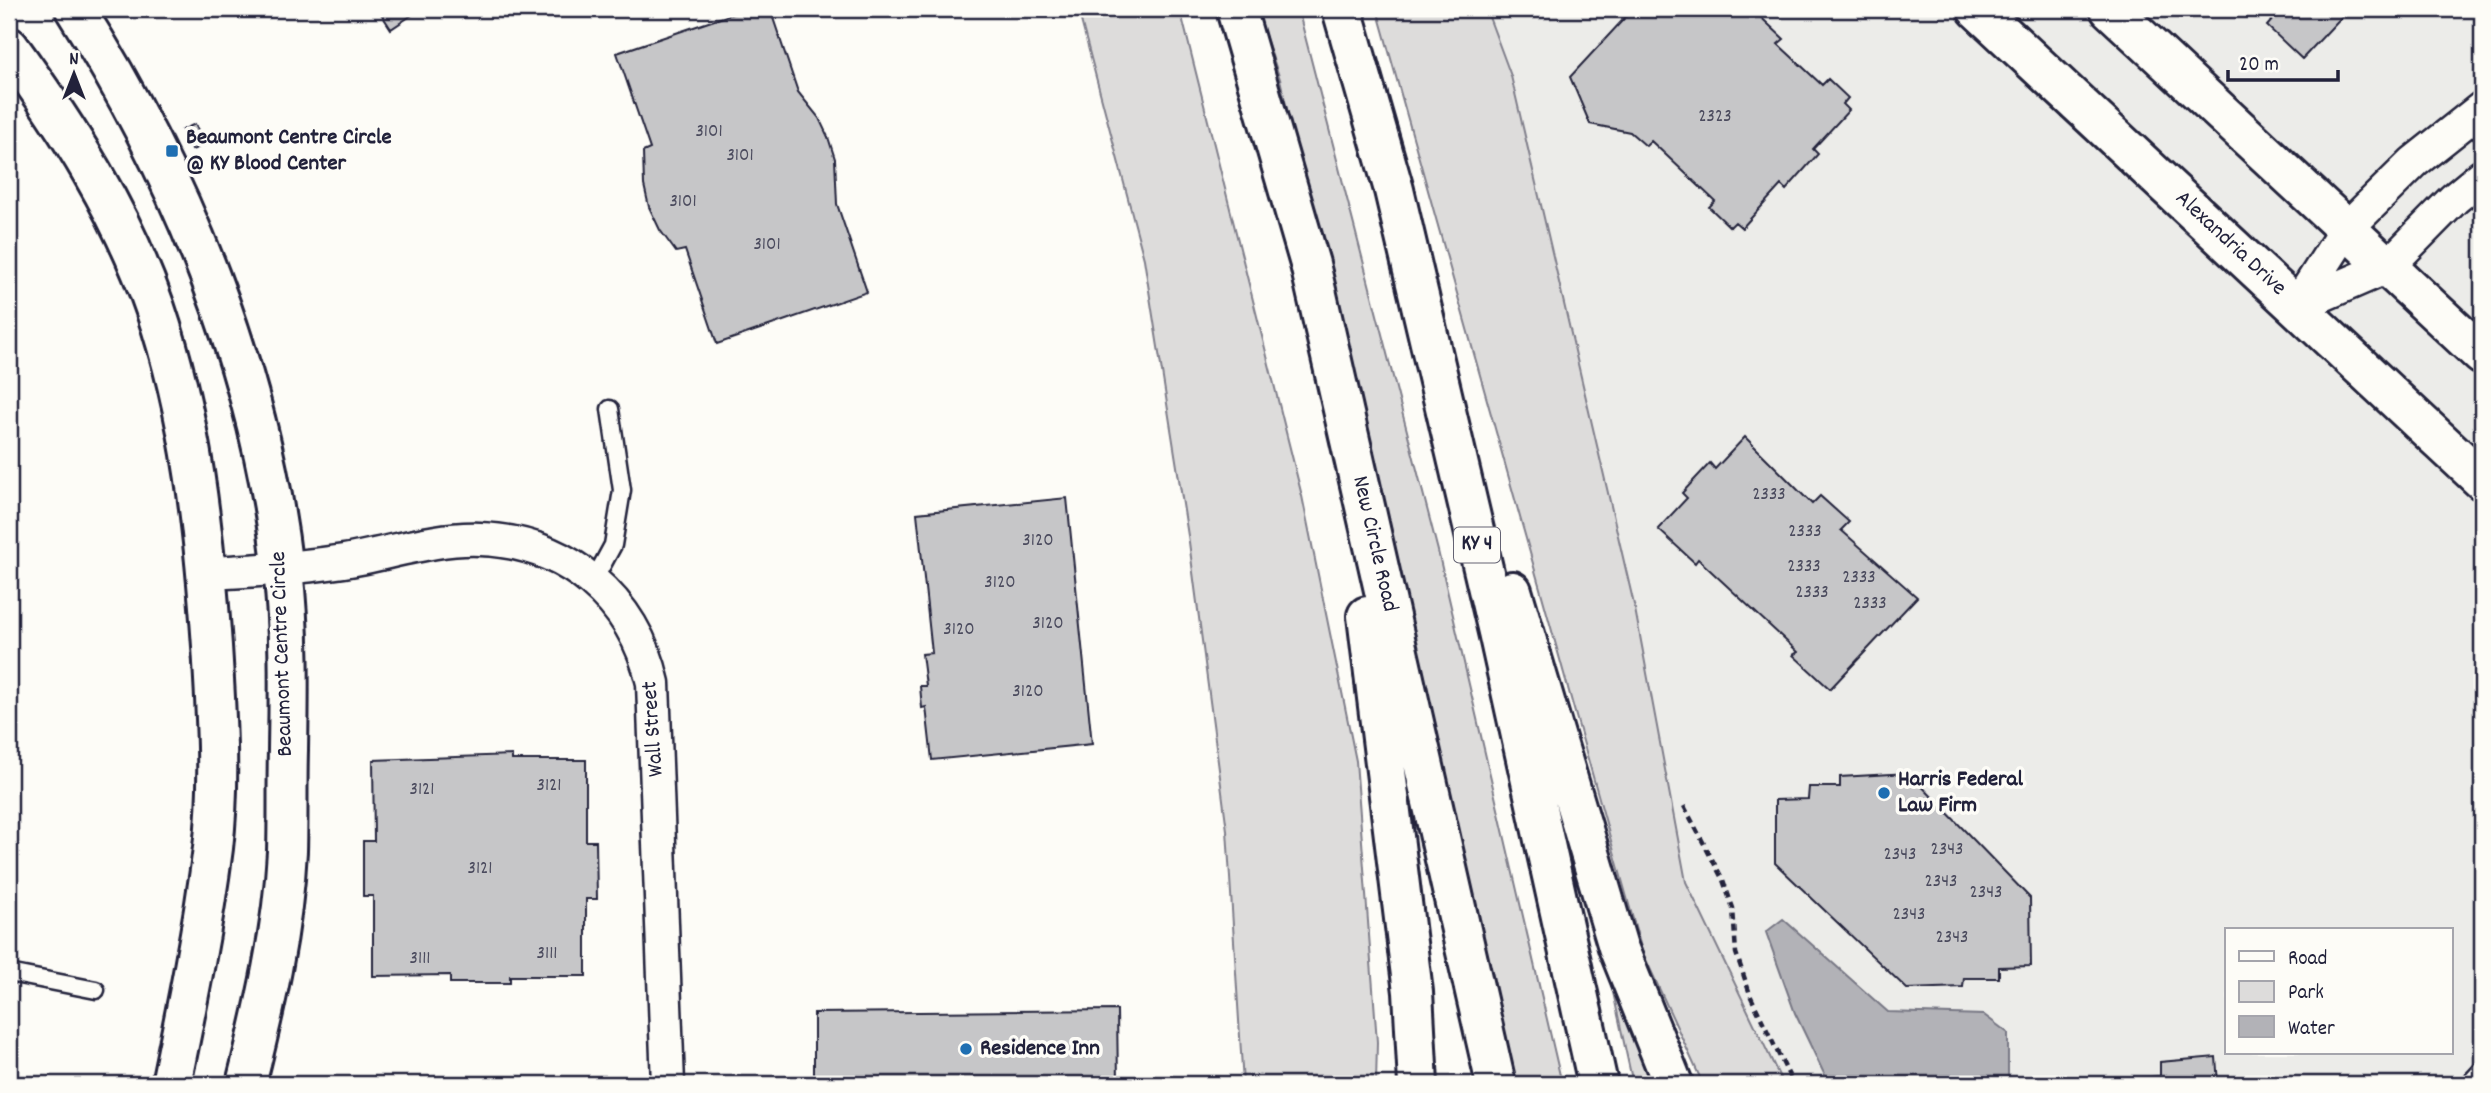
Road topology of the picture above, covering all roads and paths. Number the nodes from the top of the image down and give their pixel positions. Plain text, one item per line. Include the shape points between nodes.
1 (75, 9) edge
2 (1236, 9) edge
3 (1342, 9) edge
4 (1977, 9) edge
5 (2110, 9) edge
6 (9, 47) edge
7 (2482, 108) edge
8 (2482, 176) edge
9 (1394, 190) junction
10 (2346, 229) junction
11 (2387, 267) junction
12 (2297, 306) junction
13 (2482, 355) edge
14 (1335, 371) junction
15 (610, 409) dead end
16 (2482, 480) edge
17 (283, 570) junction
18 (207, 573) junction
19 (594, 580) junction
20 (1684, 806) dead end
21 (9, 973) edge
22 (96, 990) dead end
23 (2482, 1070) edge
24 (171, 1084) edge
25 (246, 1084) edge
26 (668, 1084) edge
27 (1418, 1084) edge
28 (1496, 1084) edge
29 (1598, 1084) edge
30 (1673, 1084) edge
31 (1793, 1084) edge
32 (2469, 1084) edge

1 - 17 main road, Beaumont Centre Circle via 173,186 236,349 259,434
2 - 14 main road, New Circle Road via 1286,175
3 - 9 main road, KY 4
4 - 12 main road, Alexandria Drive
5 - 10 main road
6 - 18 main road via 93,170 155,308 181,398
7 - 10 street via 2414,162
8 - 11 street
9 - 29 main road, KY 4
9 - 30 main road via 1618,947
10 - 11 main road
10 - 12 street
11 - 12 street
11 - 13 main road
12 - 16 main road, Alexandria Drive
14 - 27 main road via 1395,824
14 - 28 main road, New Circle Road
15 - 19 lane via 622,490 613,545
17 - 18 street, Wall Street
17 - 19 street, Wall Street via 479,539 527,546 564,560
17 - 25 main road, Beaumont Centre Circle via 289,684 287,853 275,958
18 - 24 main road via 216,710 213,846
19 - 26 street, Wall Street via 635,631 653,683
20 - 31 path via 1723,880 1751,997
21 - 22 lane
23 - 32 lane

